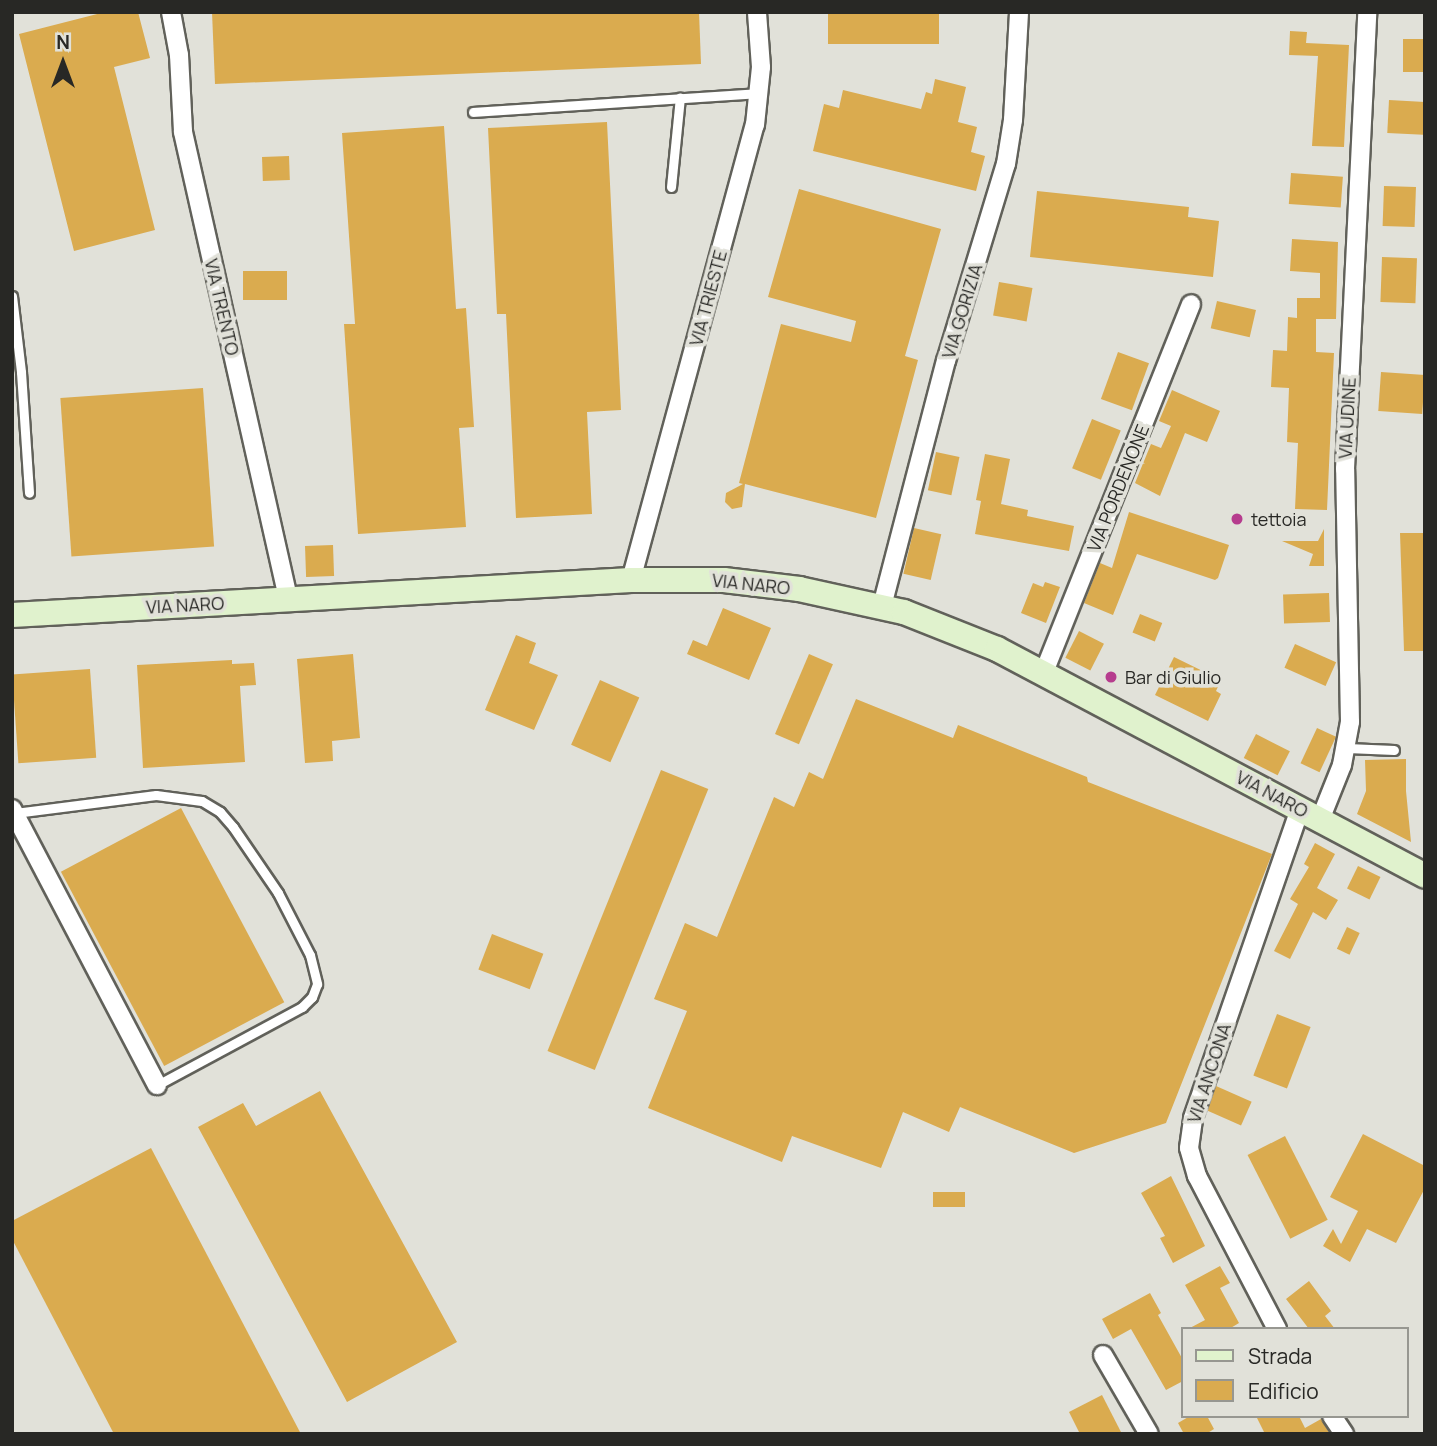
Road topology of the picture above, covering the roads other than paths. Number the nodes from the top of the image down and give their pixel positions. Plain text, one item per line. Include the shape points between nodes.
1 (171, 12) edge
2 (757, 12) edge
3 (1019, 12) edge
4 (1367, 12) edge
5 (759, 93) junction
6 (680, 97) junction
7 (473, 112) dead end
8 (671, 187) dead end
9 (12, 296) edge
10 (1191, 304) dead end
11 (29, 493) dead end
12 (631, 580) junction
13 (288, 599) junction
14 (882, 606) junction
15 (12, 615) edge
16 (1044, 672) junction
17 (1346, 748) junction
18 (1394, 750) dead end
19 (13, 811) edge
20 (1310, 814) junction
21 (1425, 876) edge
22 (157, 1084) joint
23 (1276, 1327) edge
24 (1103, 1355) dead end
25 (1333, 1418) edge
26 (1149, 1434) edge
27 (1343, 1434) edge

1 - 13 street, VIA TRENTO via 179,55 183,132
2 - 5 street, VIA TRIESTE
3 - 14 street, VIA GORIZIA via 1006,164 946,361
4 - 17 street, VIA UDINE via 1345,470 1351,707
5 - 6 lane
5 - 12 street, VIA TRIESTE via 755,125
6 - 7 lane
6 - 8 lane
9 - 11 lane
10 - 16 street, VIA PORDENONE
12 - 13 street, VIA NARO
12 - 14 street, VIA NARO via 748,582
13 - 15 street, VIA NARO
14 - 16 street, VIA NARO via 961,632
16 - 20 street, VIA NARO
17 - 18 lane
17 - 20 street, VIA UDINE
19 - 22 street
19 - 22 lane via 156,795 202,800 233,827 300,934 316,971 312,997 302,1007
20 - 21 street, VIA NARO
20 - 23 street, VIA ANCONA via 1193,1118 1189,1148 1197,1176
24 - 26 street
25 - 27 street

